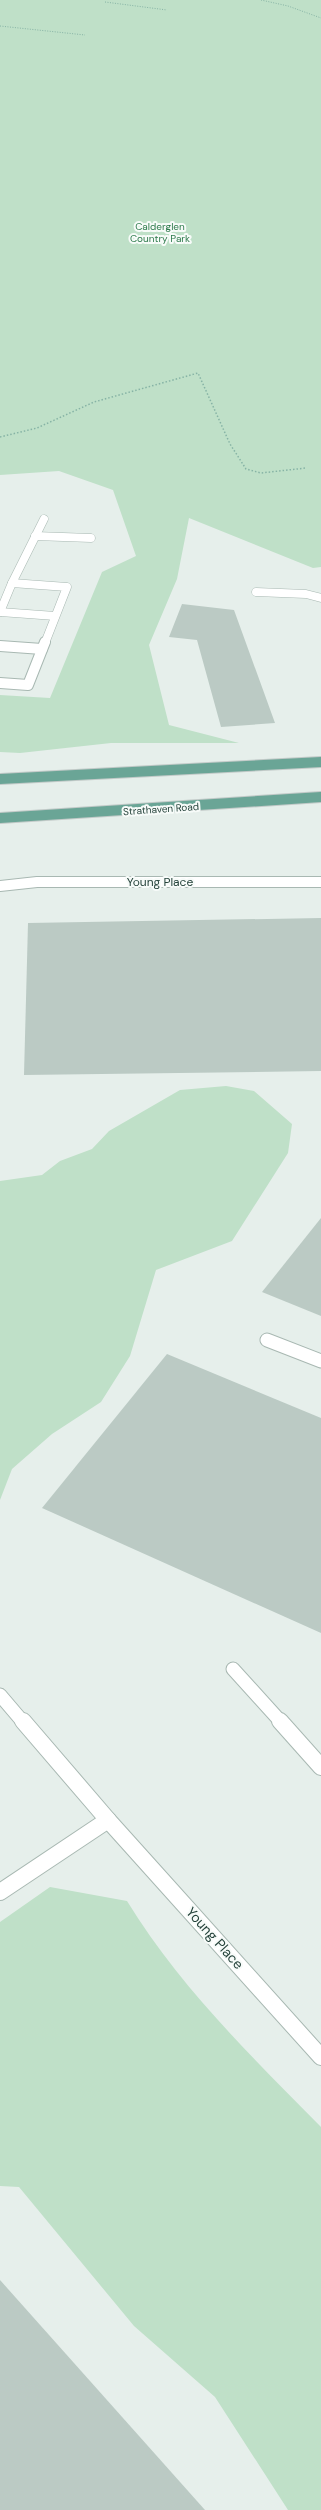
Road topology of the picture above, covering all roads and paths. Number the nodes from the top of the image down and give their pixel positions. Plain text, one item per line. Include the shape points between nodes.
1 (262, 0) edge
2 (105, 2) dead end
3 (167, 10) dead end
4 (321, 18) edge
5 (0, 26) edge
6 (85, 35) dead end
7 (0, 437) edge
8 (306, 468) dead end
9 (44, 519) dead end
10 (35, 536) junction
11 (91, 538) dead end
12 (12, 583) junction
13 (256, 592) dead end
14 (321, 598) edge
15 (0, 612) edge
16 (55, 616) junction
17 (0, 646) edge
18 (42, 649) junction
19 (0, 682) edge
20 (321, 762) edge
21 (0, 779) edge
22 (321, 797) edge
23 (0, 818) edge
24 (321, 882) edge
25 (0, 886) edge
26 (267, 1340) dead end
27 (321, 1361) edge
28 (234, 1669) dead end
29 (0, 1695) edge
30 (321, 1766) edge
31 (108, 1820) junction
32 (0, 1892) edge
33 (321, 2057) edge

1 - 4 path
2 - 3 path
5 - 6 path
7 - 8 path via 37,428 94,402 198,373 230,444 246,469 261,473
9 - 10 street
10 - 11 street
10 - 12 street
12 - 15 street
12 - 16 street via 66,587
13 - 14 street via 306,594
15 - 16 street
16 - 18 street
17 - 18 street
18 - 19 street via 28,685
20 - 21 main road
22 - 23 main road, Strathaven Road
24 - 25 street, Young Place via 36,882
26 - 27 street
28 - 30 street
29 - 31 street, Young Place
31 - 32 street
31 - 33 street, Young Place

